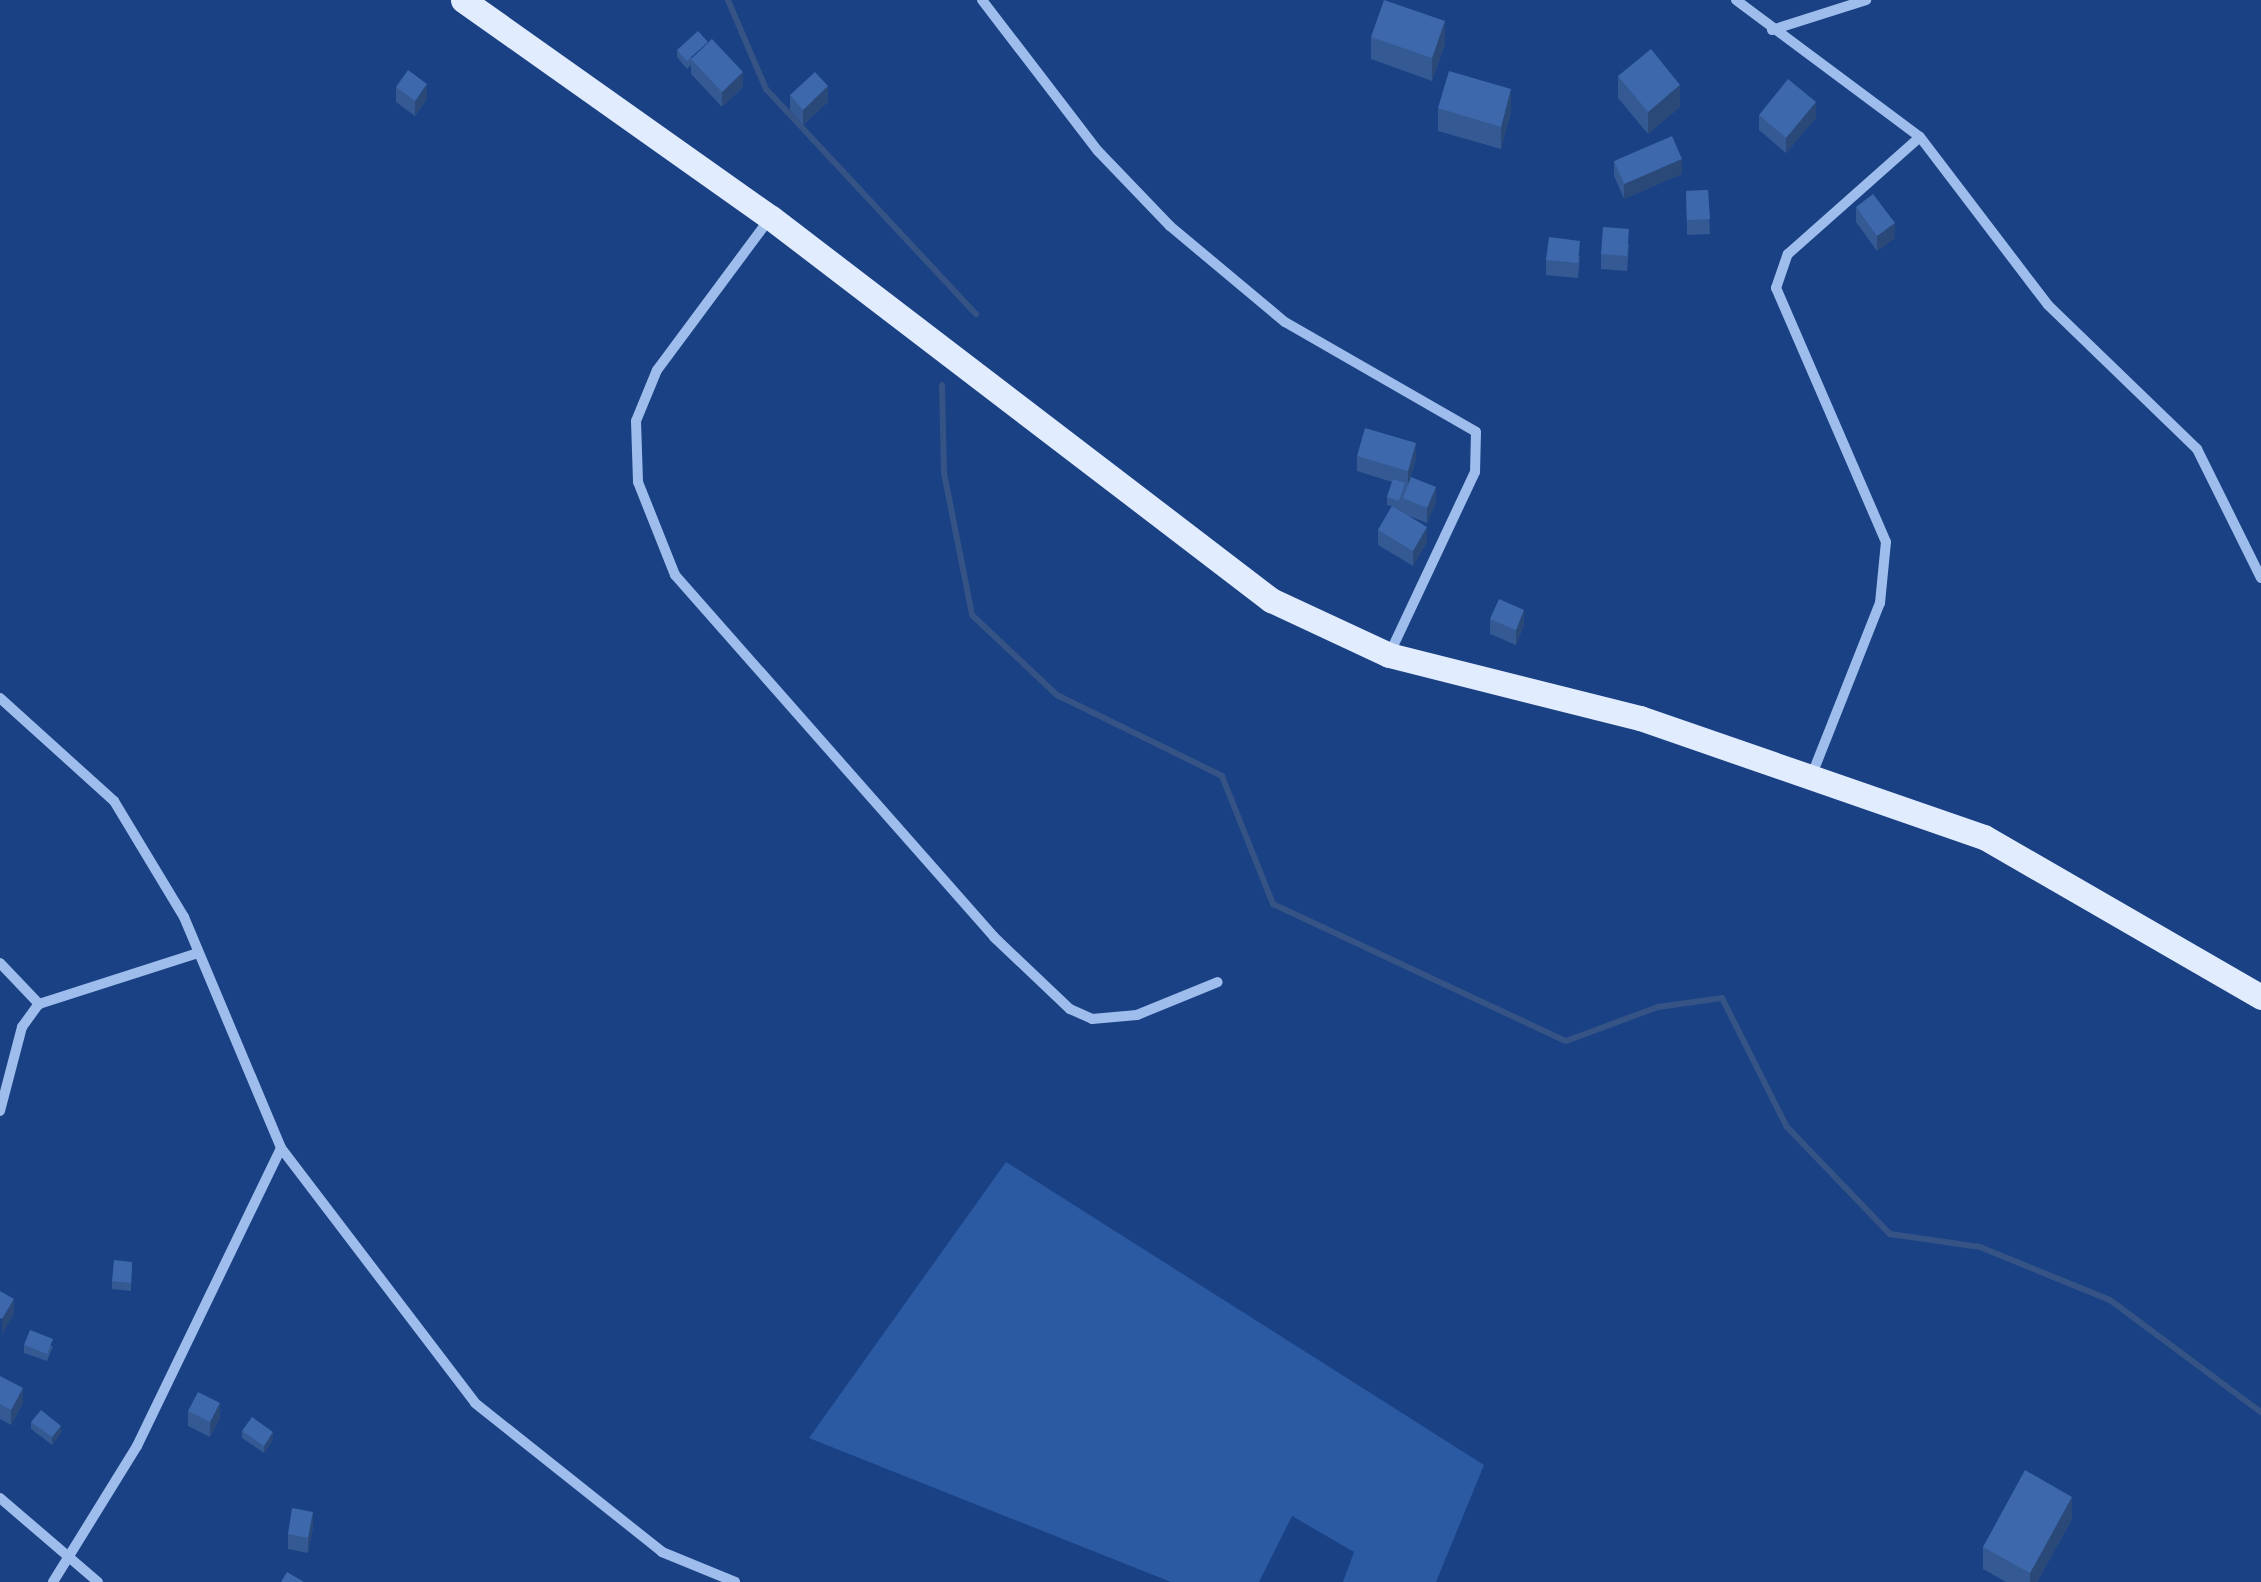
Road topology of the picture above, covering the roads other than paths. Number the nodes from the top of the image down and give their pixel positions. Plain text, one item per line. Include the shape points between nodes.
1 (464, 0) edge
2 (982, 0) edge
3 (1736, 0) edge
4 (1866, 0) edge
5 (1772, 30) junction
6 (1920, 137) junction
7 (770, 217) junction
8 (2261, 578) edge
9 (1389, 655) junction
10 (0, 698) edge
11 (1813, 772) junction
12 (198, 953) junction
13 (0, 962) edge
14 (1218, 982) dead end
15 (2261, 998) edge
16 (39, 1004) junction
17 (0, 1112) edge
18 (281, 1148) junction
19 (0, 1498) edge
20 (68, 1558) junction
21 (52, 1582) edge
22 (98, 1582) edge
23 (735, 1582) edge

1 - 7 main road
2 - 9 street via 1098,151 1170,226 1285,322 1476,432 1475,472
3 - 5 street
4 - 5 street
5 - 6 street
6 - 8 street via 2048,306 2197,449
6 - 11 street via 1788,254 1776,288 1886,542 1875,621
7 - 9 main road via 1271,600
7 - 14 street via 657,370 636,422 638,482 675,575 994,937 1070,1009 1092,1019 1138,1015
9 - 11 main road
10 - 12 street via 114,801
11 - 15 main road via 1984,837
12 - 16 street
12 - 18 street
13 - 16 street
16 - 17 street via 22,1027
18 - 20 street via 137,1446
18 - 23 street via 475,1404 662,1552
19 - 20 street
20 - 21 street
20 - 22 street

